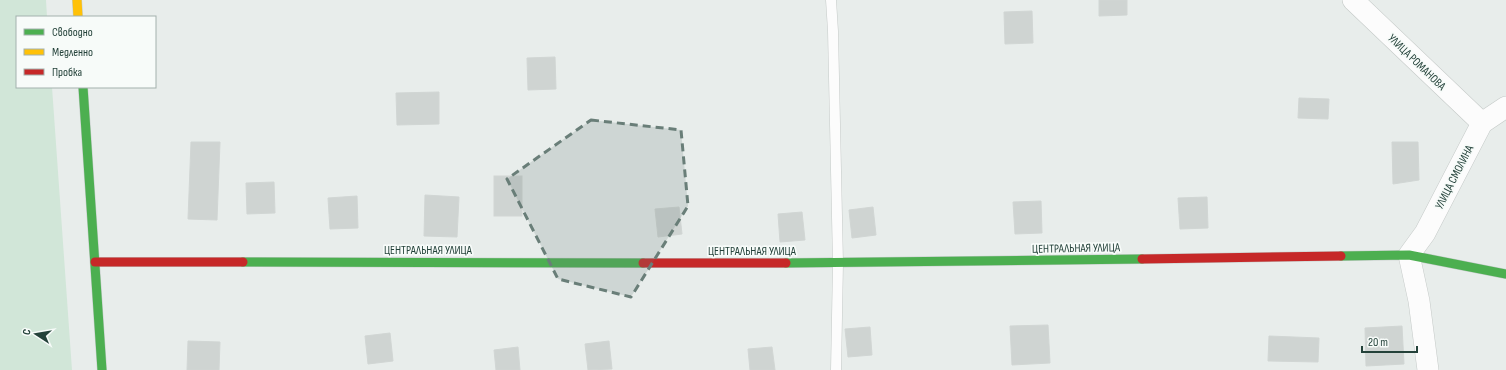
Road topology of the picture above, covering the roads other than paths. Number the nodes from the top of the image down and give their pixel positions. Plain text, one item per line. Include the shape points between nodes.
1 (77, 0) edge
2 (830, 0) edge
3 (1353, 0) edge
4 (78, 16) edge
5 (83, 88) edge
6 (1506, 107) edge
7 (1482, 123) junction
8 (1409, 255) junction
9 (95, 262) junction
10 (838, 263) junction
11 (1506, 274) edge
12 (102, 370) edge
13 (836, 370) edge
14 (1428, 370) edge

1 - 4 street
2 - 10 lane via 833,31
3 - 7 street, УЛИЦА РОМАНОВА
5 - 9 street
6 - 7 street, УЛИЦА СМОЛИНА
7 - 8 street, УЛИЦА СМОЛИНА via 1425,234
8 - 10 street, ЦЕНТРАЛЬНАЯ УЛИЦА
8 - 11 street, ЦЕНТРАЛЬНАЯ УЛИЦА
8 - 14 street via 1419,301
9 - 10 street, ЦЕНТРАЛЬНАЯ УЛИЦА
9 - 12 street
10 - 13 lane

